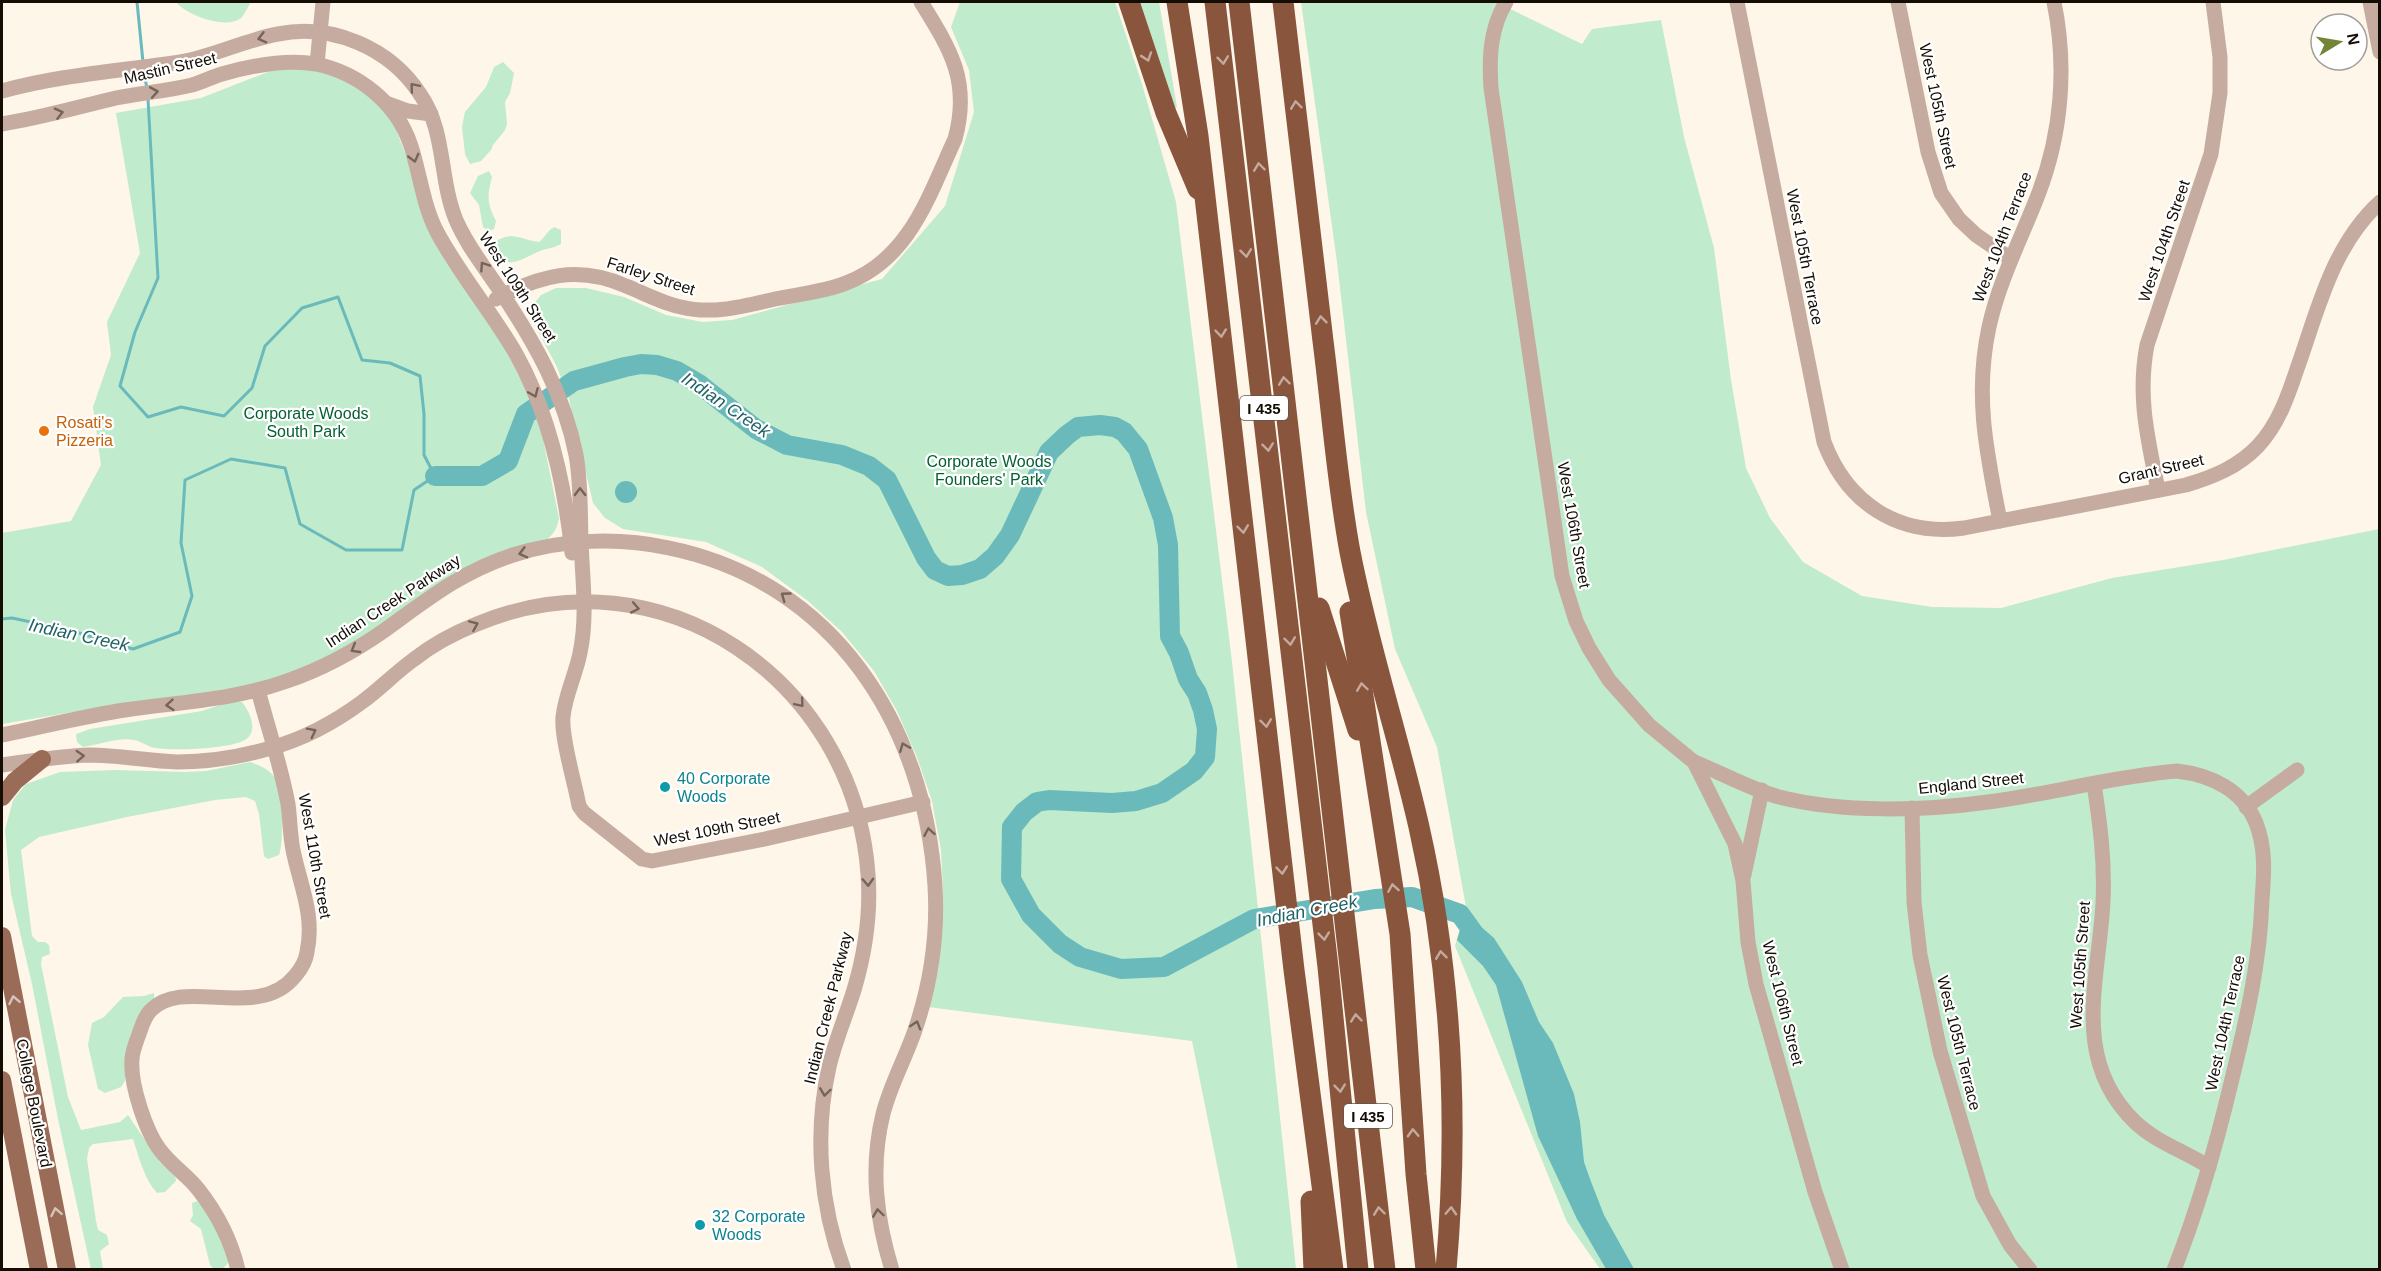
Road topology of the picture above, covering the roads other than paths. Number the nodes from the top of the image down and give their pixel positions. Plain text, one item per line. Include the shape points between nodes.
1 (323, 2) edge
2 (921, 2) edge
3 (1129, 2) edge
4 (1177, 2) edge
5 (1215, 2) edge
6 (1239, 2) edge
7 (1283, 2) edge
8 (1737, 2) edge
9 (1898, 2) edge
10 (2054, 2) edge
11 (2213, 2) edge
12 (2370, 2) edge
13 (1503, 5) edge
14 (320, 33) junction
15 (2379, 52) edge
16 (317, 64) junction
17 (2, 92) edge
18 (387, 103) junction
19 (431, 114) junction
20 (2, 124) edge
21 (2379, 202) edge
22 (1208, 212) junction
23 (2011, 259) junction
24 (503, 295) junction
25 (484, 305) junction
26 (2158, 490) junction
27 (1342, 503) junction
28 (1867, 505) joint
29 (2000, 521) junction
30 (576, 543) junction
31 (1305, 564) junction
32 (580, 602) junction
33 (258, 690) junction
34 (2, 735) edge
35 (273, 748) junction
36 (42, 759) junction
37 (1694, 762) junction
38 (2, 765) edge
39 (2297, 770) dead end
40 (2094, 784) junction
41 (1762, 790) junction
42 (2, 797) edge
43 (922, 802) junction
44 (1379, 807) junction
45 (2246, 807) junction
46 (1911, 808) junction
47 (859, 816) junction
48 (1743, 881) junction
49 (2, 936) edge
50 (1303, 1050) junction
51 (2, 1080) edge
52 (2209, 1167) junction
53 (39, 1269) edge
54 (68, 1269) edge
55 (238, 1269) edge
56 (844, 1269) edge
57 (892, 1269) edge
58 (1314, 1269) edge
59 (1333, 1269) edge
60 (1358, 1269) edge
61 (1385, 1269) edge
62 (1426, 1269) edge
63 (1446, 1269) edge
64 (1842, 1269) edge
65 (2030, 1269) edge
66 (2174, 1269) edge

1 - 14 street
2 - 24 street, Farley Street via 956,64 961,94 956,139 913,228 899,247 868,273 846,283 714,311 680,307 609,279 576,274 543,277
3 -> 22 highway via 1166,113
4 - 22 highway
5 -> 60 highway, I 435 via 1311,815
31 -> 6 highway, I 435
27 -> 7 highway
8 - 28 street, West 105th Terrace via 1824,442 1838,474
9 - 23 street, West 105th Street via 1928,152 1941,193 1959,219
10 - 23 street, West 104th Terrace via 2061,67 2055,135 2039,193
11 - 26 street, West 104th Street via 2220,81 2216,128 2211,154 2147,345 2143,369 2143,411
12 - 15 street
13 - 37 street, West 106th Street via 1491,42 1491,88 1562,576 1576,621 1609,680 1649,725
14 - 16 street
14 -> 17 street, Mastin Street via 279,33 210,56
19 -> 14 street, West 109th Street via 418,90 385,58 359,42
16 - 18 street, West 109th Street via 355,78
20 -> 16 street, Mastin Street via 278,63
18 - 19 street
18 -> 25 street, West 109th Street via 410,143 437,231
24 -> 19 street, West 109th Street via 457,223
21 - 26 street, Grant Street via 2355,228 2338,256 2286,400 2259,445 2231,468
22 -> 50 highway
23 - 29 street, West 104th Terrace via 1989,328 1981,393
24 - 25 street, Farley Street
30 -> 24 street, West 109th Street via 579,476 562,402 528,332
25 -> 30 street, West 109th Street via 508,340 538,402
26 - 29 street, Grant Street
44 -> 27 highway via 1338,540
63 -> 27 highway via 1453,1147 1448,1013 1430,880 1362,609
28 - 29 street, Grant Street via 1903,524 1926,529 1948,530
30 - 32 street, West 109th Street
30 -> 33 street, Indian Creek Parkway via 514,555 468,573 337,660
43 -> 30 street, Indian Creek Parkway via 903,744 875,689 840,642 798,605 755,578 687,551 629,542
31 - 44 highway via 1358,727
61 -> 31 highway, I 435
35 -> 32 street, Indian Creek Parkway via 348,712 413,659 452,634 505,613
32 -> 47 street, Indian Creek Parkway via 613,604 669,616 720,637 763,666 798,701 829,744
32 - 47 street, West 109th Street via 584,621 581,652 563,718 579,806 642,859 651,861 765,839
33 -> 34 street, Indian Creek Parkway via 211,701 117,711
33 - 35 street, West 110th Street
36 -> 35 street, Indian Creek Parkway via 89,755 192,762
35 - 55 street, West 110th Street via 309,911 307,954 301,968 288,984 272,993 248,998 168,1000 143,1020 131,1062 148,1132 160,1151 204,1198 228,1236
36 - 38 street, Indian Creek Parkway
36 - 42 main road
37 - 41 street, England Street
37 - 48 street, West 106th Street via 1735,844
39 - 45 street
40 - 45 street, England Street via 2162,772 2196,773 2227,787
40 - 46 street, England Street via 1988,802
40 - 52 street, West 105th Street via 2104,876 2092,1014 2097,1058 2116,1098 2136,1123 2155,1138
41 - 46 street, England Street via 1831,805
41 - 48 street
43 - 47 street, West 109th Street
57 -> 43 street, Indian Creek Parkway via 877,1211 876,1159 883,1114 914,1032 934,946 936,889
62 -> 44 highway via 1398,923
45 - 52 street, West 104th Terrace via 2256,821 2263,849 2261,924 2250,1007
46 - 65 street, West 105th Terrace via 1920,955 1940,1051 1983,1196 2005,1237
47 -> 56 street, Indian Creek Parkway via 868,875 868,921 860,970 829,1068 821,1129 824,1192
48 - 64 street, West 106th Street via 1756,984 1815,1192
54 -> 49 main road, College Boulevard
50 - 58 highway
50 - 59 highway
51 - 53 main road, College Boulevard
52 - 66 street, West 104th Terrace

